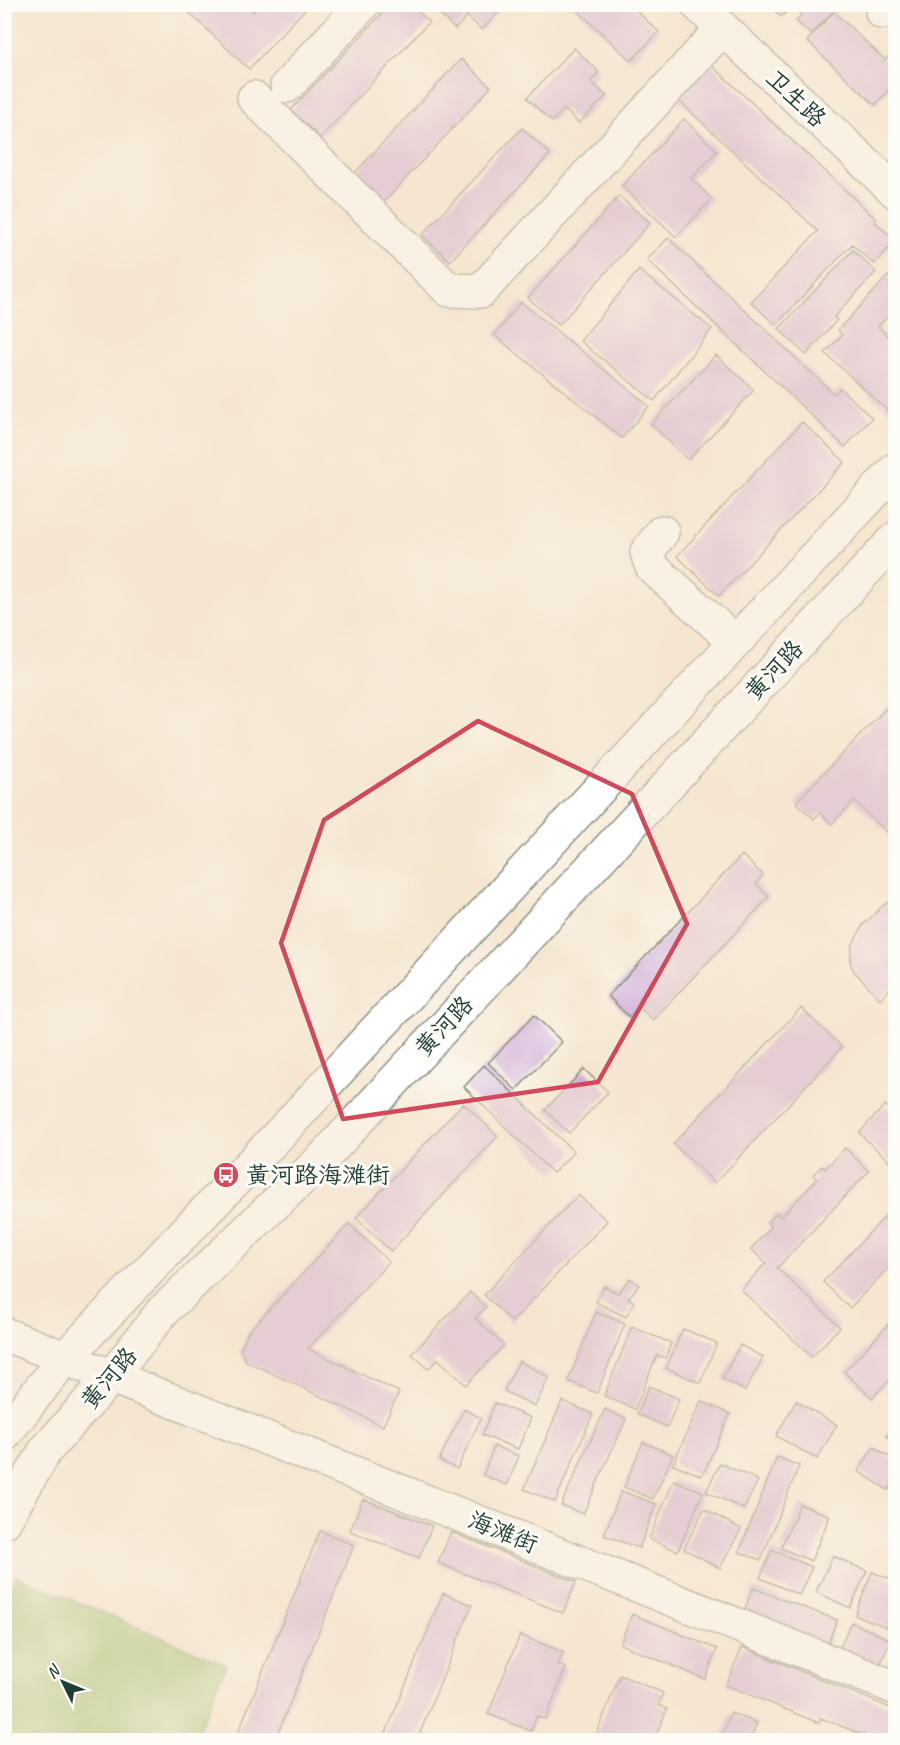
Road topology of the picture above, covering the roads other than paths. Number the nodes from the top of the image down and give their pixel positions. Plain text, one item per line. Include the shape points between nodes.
1 (363, 4) edge
2 (697, 4) edge
3 (722, 29) junction
4 (287, 86) dead end
5 (254, 98) dead end
6 (896, 192) edge
7 (896, 469) edge
8 (662, 532) dead end
9 (896, 538) edge
10 (735, 642) junction
11 (4, 1334) edge
12 (64, 1359) junction
13 (111, 1377) junction
14 (4, 1435) edge
15 (4, 1522) edge
16 (896, 1688) edge

1 - 4 main road
2 - 3 main road, 卫生路
3 - 5 main road via 481,291 449,290
3 - 6 main road, 卫生路
7 - 10 main road, 黄河路
8 - 10 main road via 647,552 652,567
9 - 13 main road, 黄河路 via 324,1157 162,1312
10 - 12 main road, 黄河路 via 288,1125
11 - 12 main road, 海滩街
12 - 13 main road, 海滩街
12 - 14 main road, 黄河路
13 - 15 main road, 黄河路 via 45,1451
13 - 16 main road, 海滩街

